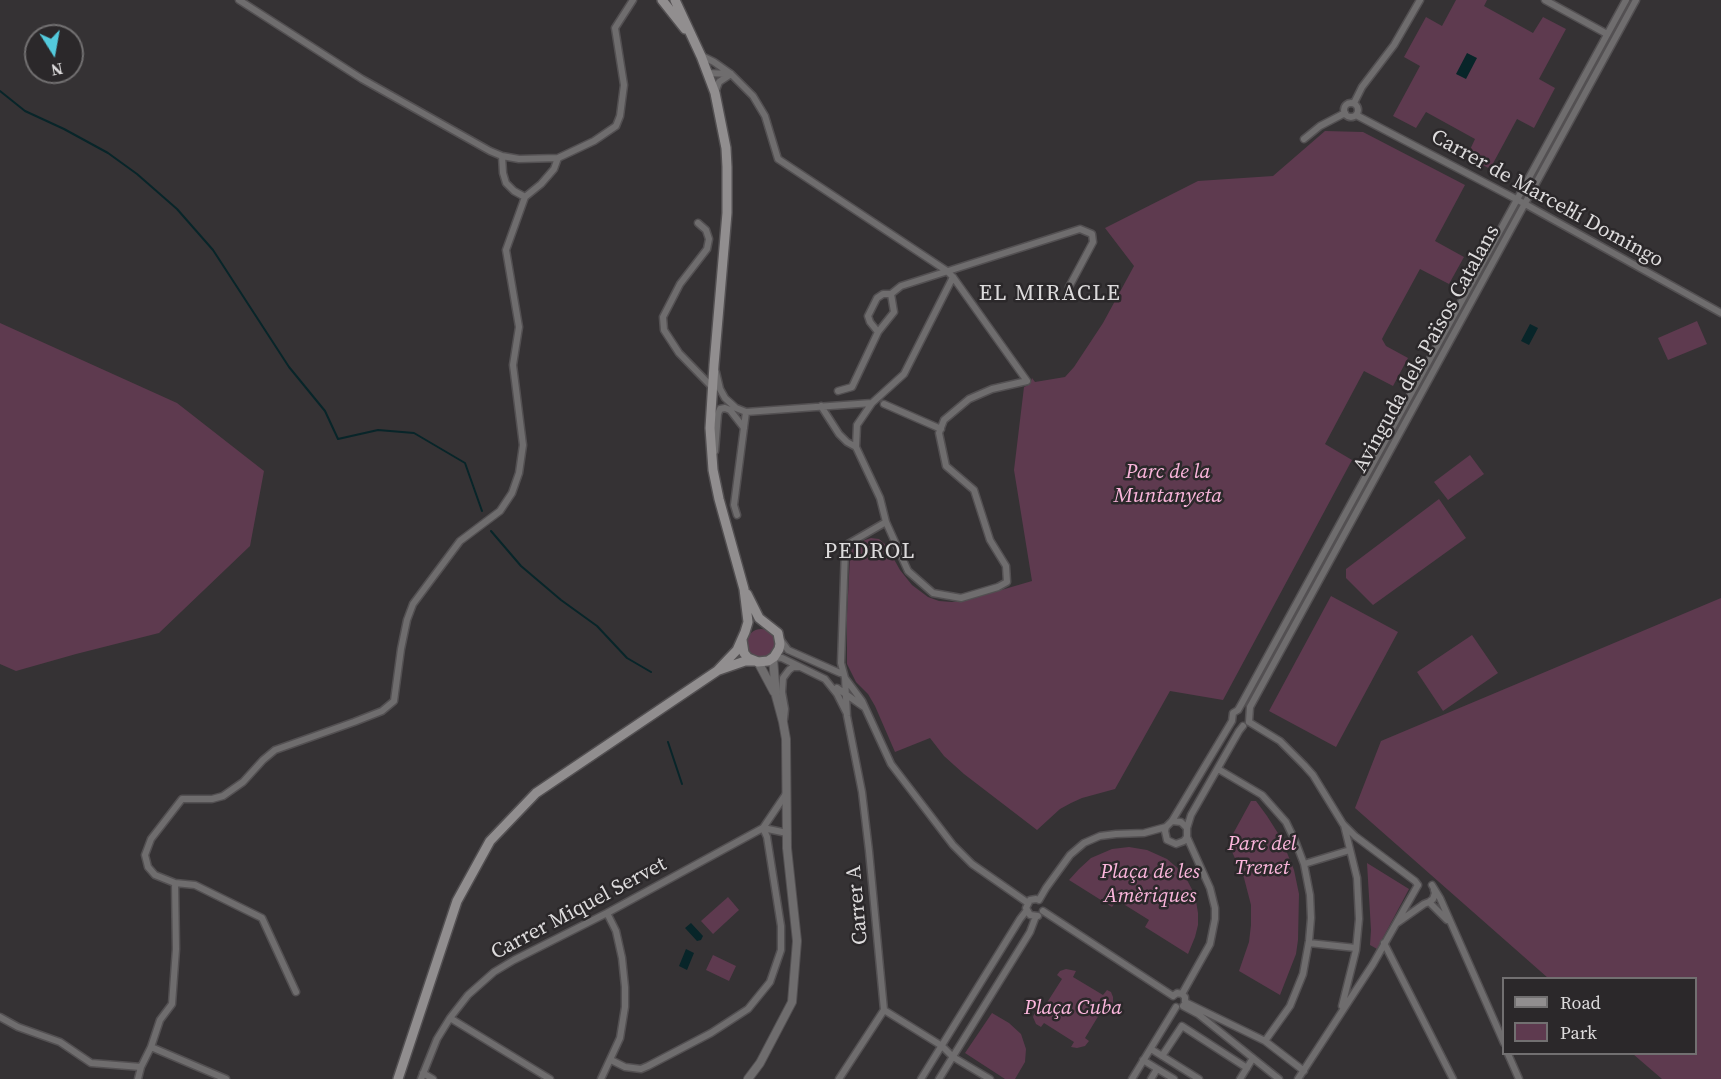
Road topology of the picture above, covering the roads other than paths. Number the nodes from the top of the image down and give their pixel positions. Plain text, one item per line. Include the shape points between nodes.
1 (239, 0) edge
2 (633, 0) edge
3 (662, 0) edge
4 (675, 0) edge
5 (1420, 0) edge
6 (1545, 0) edge
7 (1626, 0) edge
8 (1636, 0) edge
9 (1607, 34) junction
10 (694, 40) junction
11 (701, 56) junction
12 (719, 65) junction
13 (708, 73) junction
14 (731, 74) junction
15 (715, 93) junction
16 (1354, 103) junction
17 (1345, 114) junction
18 (1356, 115) junction
19 (1304, 139) dead end
20 (502, 156) junction
21 (558, 158) junction
22 (525, 197) junction
23 (1516, 199) junction
24 (1524, 204) junction
25 (698, 223) dead end
26 (947, 271) junction
27 (953, 277) junction
28 (1069, 287) dead end
29 (891, 294) junction
30 (1721, 313) edge
31 (878, 332) junction
32 (714, 365) junction
33 (712, 387) junction
34 (838, 392) dead end
35 (724, 395) junction
36 (872, 403) junction
37 (884, 404) dead end
38 (821, 406) junction
39 (720, 409) junction
40 (746, 412) junction
41 (744, 428) junction
42 (940, 429) junction
43 (856, 447) junction
44 (713, 470) junction
45 (736, 515) dead end
46 (886, 522) junction
47 (744, 589) junction
48 (769, 626) junction
49 (744, 636) junction
50 (780, 639) junction
51 (773, 658) junction
52 (756, 662) junction
53 (841, 663) junction
54 (803, 667) junction
55 (717, 671) junction
56 (840, 676) junction
57 (833, 686) junction
58 (846, 694) junction
59 (776, 696) junction
60 (858, 703) junction
61 (864, 708) junction
62 (1238, 710) junction
63 (847, 716) junction
64 (1232, 721) junction
65 (1247, 721) junction
66 (783, 722) junction
67 (1218, 768) junction
68 (786, 794) junction
69 (1173, 821) junction
70 (1343, 824) junction
71 (1166, 827) junction
72 (763, 828) junction
73 (1187, 828) junction
74 (787, 834) junction
75 (1187, 837) junction
76 (1350, 850) junction
77 (1304, 864) junction
78 (175, 883) junction
79 (1418, 885) junction
80 (1432, 885) junction
81 (1414, 893) junction
82 (1040, 900) junction
83 (1028, 903) junction
84 (1427, 903) junction
85 (1027, 910) junction
86 (1043, 911) junction
87 (607, 913) junction
88 (1036, 916) junction
89 (1450, 923) junction
90 (1395, 925) junction
91 (1015, 926) junction
92 (1030, 932) junction
93 (1309, 943) junction
94 (1384, 943) junction
95 (1356, 948) junction
96 (296, 992) dead end
97 (1182, 994) junction
98 (1173, 996) junction
99 (1181, 1005) junction
100 (884, 1010) junction
101 (1340, 1013) junction
102 (0, 1017) edge
103 (450, 1018) junction
104 (1265, 1041) junction
105 (1502, 1041) edge
106 (942, 1046) junction
107 (151, 1047) junction
108 (1150, 1049) junction
109 (1509, 1055) edge
110 (1162, 1056) junction
111 (953, 1057) junction
112 (1253, 1058) junction
113 (611, 1060) junction
114 (1143, 1060) junction
115 (141, 1067) junction
116 (1247, 1068) junction
117 (1157, 1069) junction
118 (1304, 1071) junction
119 (422, 1076) edge
120 (138, 1079) edge
121 (226, 1079) edge
122 (398, 1079) edge
123 (433, 1079) edge
124 (550, 1079) edge
125 (601, 1079) edge
126 (748, 1079) edge
127 (839, 1079) edge
128 (921, 1079) edge
129 (939, 1079) edge
130 (990, 1079) edge
131 (1132, 1079) edge
132 (1151, 1079) edge
133 (1174, 1079) edge
134 (1199, 1079) edge
135 (1240, 1079) edge
136 (1279, 1079) edge
137 (1299, 1079) edge
138 (1453, 1079) edge
139 (1519, 1079) edge

1 - 20 street via 362,79
2 - 21 street via 615,28 624,86 616,126
3 - 10 main road
4 - 10 main road
5 - 16 street
6 - 9 street
7 - 9 street, Avinguda dels Països Catalans
8 - 24 street, Avinguda dels Països Catalans
9 - 23 street, Avinguda dels Països Catalans
10 - 11 main road
11 - 12 street
11 - 13 main road
12 - 13 street
12 - 14 street
13 - 14 street
13 - 15 main road
14 - 15 street via 719,82
14 - 26 street via 753,96 765,116 778,159
15 - 32 main road via 725,141 727,186
16 - 17 street via 1346,105
16 - 18 street via 1358,108
17 - 18 street
17 - 19 street
18 - 23 street, Carrer de Marcel·lí Domingo
20 - 21 street
20 - 22 street via 506,183
21 - 22 street via 554,169
22 - 78 street via 506,250 519,327 513,365 524,445 512,493 500,512 460,540 413,604 401,649 394,701 382,711 275,750 223,796 182,799 151,839 145,855 155,875
23 - 24 street, Carrer de Marcel·lí Domingo
23 - 62 street, Avinguda dels Països Catalans
24 - 30 street, Carrer de Marcel·lí Domingo
24 - 65 street, Avinguda dels Països Catalans via 1250,707
25 - 33 street via 710,239 707,249 680,284 663,317 664,330 678,353
26 - 27 street
26 - 28 street via 1080,229 1092,234 1093,242
26 - 29 street via 901,286
27 - 36 street via 904,374
27 - 42 street via 1027,381 969,399 944,420
29 - 31 street via 894,312
29 - 31 street via 877,298 868,316
31 - 34 street via 852,387
32 - 33 main road
32 - 35 street
33 - 44 main road
35 - 39 street
35 - 40 street
36 - 38 street
36 - 43 street via 857,425
37 - 42 street
38 - 40 street
38 - 43 street via 839,434
39 - 41 street via 730,410
39 - 44 street
40 - 41 street
41 - 45 street
42 - 46 street via 946,466 974,490 990,540 1006,566 1007,582 961,598 933,593 908,571
43 - 46 street via 880,498
44 - 47 main road
46 - 53 street via 845,549
47 - 48 main road via 759,618
47 - 49 main road via 748,622
48 - 49 main road via 756,625
48 - 50 main road
49 - 52 main road via 744,653
49 - 55 main road via 737,650
50 - 51 main road
50 - 56 street via 788,650
51 - 52 main road
51 - 54 street
51 - 59 street
52 - 55 main road via 745,661
52 - 59 street
53 - 56 street
53 - 56 street
54 - 57 street
54 - 66 street via 793,667 783,678
55 - 122 main road via 536,793 490,841 457,901
56 - 57 street via 842,686
56 - 57 street via 829,678
56 - 58 street, Carrer A
56 - 61 street
57 - 58 street
57 - 63 street, Carrer A
58 - 60 street
58 - 63 street, Carrer A
59 - 66 street
60 - 61 street
60 - 63 street via 849,706
61 - 83 street via 891,764 958,851
62 - 64 street
62 - 65 street via 1243,710
63 - 100 street, Carrer A via 870,851
64 - 65 street via 1236,725
64 - 69 street
65 - 67 street, Avinguda dels Països Catalans
65 - 70 street via 1280,741 1304,765
66 - 68 street
67 - 73 street, Avinguda dels Països Catalans
67 - 77 street via 1262,795 1286,822
68 - 72 street, Carrer Miquel Servet
68 - 74 street
69 - 71 street
69 - 73 street
70 - 76 street
70 - 79 street
71 - 75 street via 1165,836 1171,842 1180,843
71 - 82 street via 1100,836 1084,843 1070,855
72 - 74 street
72 - 87 street, Carrer Miquel Servet
72 - 113 street via 782,938 778,963 763,993 748,1009 648,1066 632,1069
73 - 75 street
74 - 126 street via 797,941 792,1002
75 - 97 street via 1210,888 1215,919 1210,944
76 - 77 street
76 - 95 street via 1359,898
77 - 93 street via 1310,895
78 - 96 street via 195,885 262,918
78 - 107 street via 172,1004 160,1020
79 - 80 street
79 - 81 street
80 - 84 street via 1435,893
80 - 89 street
81 - 84 street via 1417,900
81 - 90 street
82 - 83 street
82 - 86 street
83 - 85 street
84 - 89 street
84 - 90 street
85 - 88 street
85 - 91 street
86 - 88 street
86 - 98 street
87 - 103 street, Carrer Miquel Servet via 494,972
87 - 113 street via 616,931 625,987 623,1030
88 - 92 street
89 - 105 street
90 - 94 street
91 - 92 street
91 - 106 street
92 - 111 street
93 - 95 street
93 - 104 street via 1303,974 1290,1006
94 - 101 street
94 - 138 street
95 - 101 street
97 - 98 street
97 - 99 street via 1185,998
98 - 99 street via 1172,1002
99 - 104 street
99 - 108 street
99 - 112 street
100 - 106 street
100 - 127 street
101 - 118 street
102 - 115 street via 60,1042 91,1063
103 - 119 street, Carrer Miquel Servet
103 - 124 street
104 - 118 street
106 - 111 street
106 - 128 street
107 - 115 street
107 - 121 street
108 - 110 street
108 - 114 street
109 - 139 street
110 - 116 street via 1182,1026
110 - 134 street
111 - 129 street
111 - 130 street
112 - 116 street
112 - 136 street
113 - 125 street
114 - 117 street
114 - 131 street
115 - 120 street
116 - 135 street
117 - 132 street
117 - 133 street
118 - 137 street
119 - 123 street

